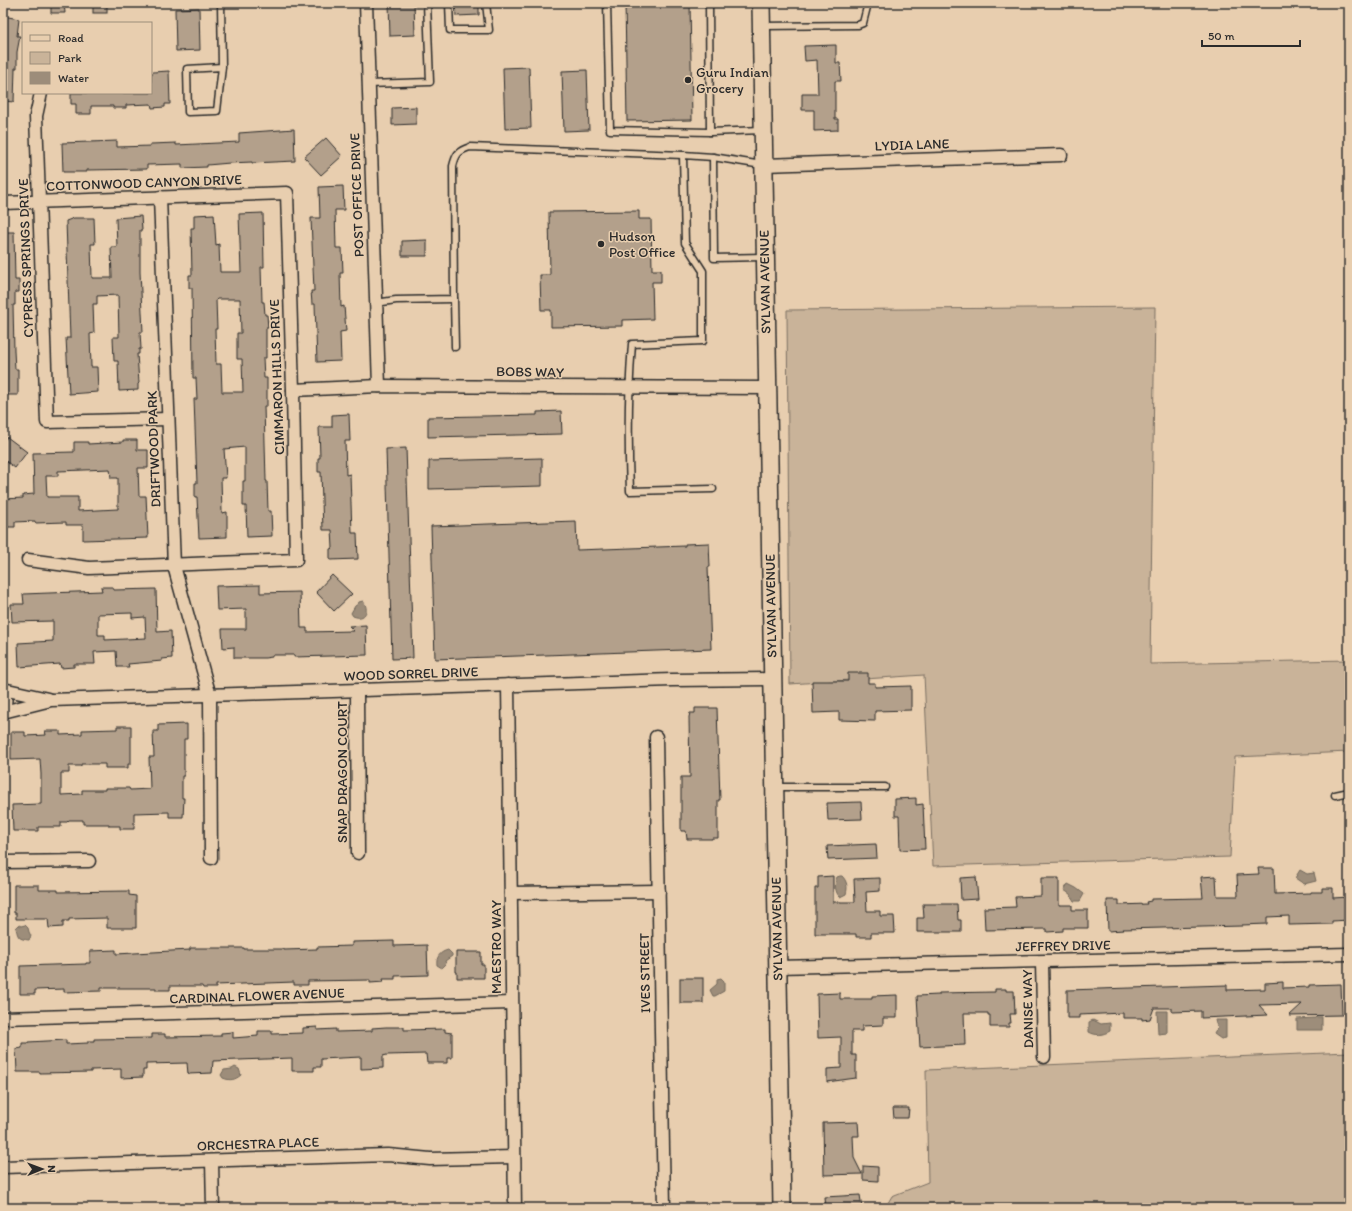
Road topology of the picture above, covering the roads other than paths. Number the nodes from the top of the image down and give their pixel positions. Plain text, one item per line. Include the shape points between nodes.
1 (221, 3) edge
2 (366, 3) edge
3 (427, 3) edge
4 (449, 3) edge
5 (486, 3) edge
6 (607, 3) edge
7 (709, 3) edge
8 (761, 3) edge
9 (868, 3) edge
10 (761, 26) junction
11 (222, 67) junction
12 (368, 84) junction
13 (41, 94) edge
14 (763, 130) junction
15 (710, 132) junction
16 (683, 155) junction
17 (1061, 155) dead end
18 (713, 157) junction
19 (764, 165) junction
20 (287, 193) joint
21 (160, 197) junction
22 (40, 202) junction
23 (3, 203) edge
24 (765, 256) junction
25 (454, 299) junction
26 (376, 302) junction
27 (455, 347) dead end
28 (379, 386) junction
29 (628, 388) junction
30 (767, 388) junction
31 (293, 390) junction
32 (168, 419) junction
33 (713, 489) dead end
34 (28, 560) dead end
35 (174, 566) junction
36 (772, 679) junction
37 (508, 685) junction
38 (3, 689) edge
39 (357, 691) junction
40 (3, 696) edge
41 (210, 696) junction
42 (51, 700) junction
43 (3, 708) edge
44 (3, 712) edge
45 (656, 737) dead end
46 (774, 787) junction
47 (885, 787) dead end
48 (1349, 792) edge
49 (1336, 795) dead end
50 (358, 853) dead end
51 (211, 858) dead end
52 (89, 860) dead end
53 (3, 862) edge
54 (659, 891) junction
55 (511, 893) junction
56 (1349, 954) edge
57 (1042, 962) junction
58 (777, 967) junction
59 (511, 1003) junction
60 (3, 1018) edge
61 (1044, 1057) dead end
62 (513, 1157) junction
63 (212, 1160) junction
64 (3, 1167) edge
65 (213, 1208) edge
66 (515, 1208) edge
67 (664, 1208) edge
68 (782, 1208) edge

1 - 11 lane
2 - 12 street, POST OFFICE DRIVE
3 - 12 lane via 430,82
4 - 5 lane via 450,30 489,30
6 - 15 lane via 610,130
7 - 15 lane
8 - 10 main road, SYLVAN AVENUE
9 - 10 lane via 863,23 858,25
10 - 14 main road, SYLVAN AVENUE
11 - 11 lane via 217,112 188,112 187,69
12 - 26 street, POST OFFICE DRIVE
13 - 22 street, CYPRESS SPRINGS DRIVE via 36,116
14 - 15 lane
14 - 19 main road, SYLVAN AVENUE
16 - 18 lane
16 - 25 lane via 470,147 461,150 455,156 453,166
16 - 29 lane via 684,243 703,271 703,341 632,344
17 - 19 street, LYDIA LANE
18 - 19 lane
18 - 24 lane via 714,258
19 - 24 main road, SYLVAN AVENUE
20 - 21 street, COTTONWOOD CANYON DRIVE
20 - 31 street, CIMMARON HILLS DRIVE
21 - 22 street, COTTONWOOD CANYON DRIVE
21 - 32 street, DRIFTWOOD PARK
22 - 23 street, COTTONWOOD CANYON DRIVE
22 - 32 street, CYPRESS SPRINGS DRIVE via 47,422
24 - 30 main road, SYLVAN AVENUE
25 - 26 lane
25 - 27 lane
26 - 28 street, POST OFFICE DRIVE
28 - 29 street, BOBS WAY
28 - 31 street, BOBS WAY
29 - 30 street, BOBS WAY
29 - 33 lane via 630,491
30 - 36 main road, SYLVAN AVENUE
31 - 35 street, CIMMARON HILLS DRIVE via 296,560
32 - 35 street, DRIFTWOOD PARK
34 - 35 street via 89,568
35 - 41 street, DRIFTWOOD PARK
36 - 37 street, WOOD SORREL DRIVE
36 - 46 main road, SYLVAN AVENUE
37 - 39 street, WOOD SORREL DRIVE
37 - 55 street, MAESTRO WAY
38 - 42 street, WOOD SORREL DRIVE
39 - 41 street, WOOD SORREL DRIVE
39 - 50 street, SNAP DRAGON COURT
40 - 43 street
41 - 42 street, WOOD SORREL DRIVE
41 - 51 street, DRIFTWOOD PARK
42 - 44 street, WOOD SORREL DRIVE
45 - 54 street, IVES STREET
46 - 47 lane
46 - 58 main road, SYLVAN AVENUE
48 - 49 lane
52 - 53 street
54 - 55 street
54 - 67 street, IVES STREET
55 - 59 street, MAESTRO WAY
56 - 57 street, JEFFREY DRIVE
57 - 58 street, JEFFREY DRIVE
57 - 61 street, DANISE WAY
58 - 68 main road, SYLVAN AVENUE
59 - 60 street, CARDINAL FLOWER AVENUE
59 - 62 street, MAESTRO WAY
62 - 63 street, ORCHESTRA PLACE via 430,1159 388,1155
62 - 66 street, MAESTRO WAY
63 - 64 street, ORCHESTRA PLACE
63 - 65 street

